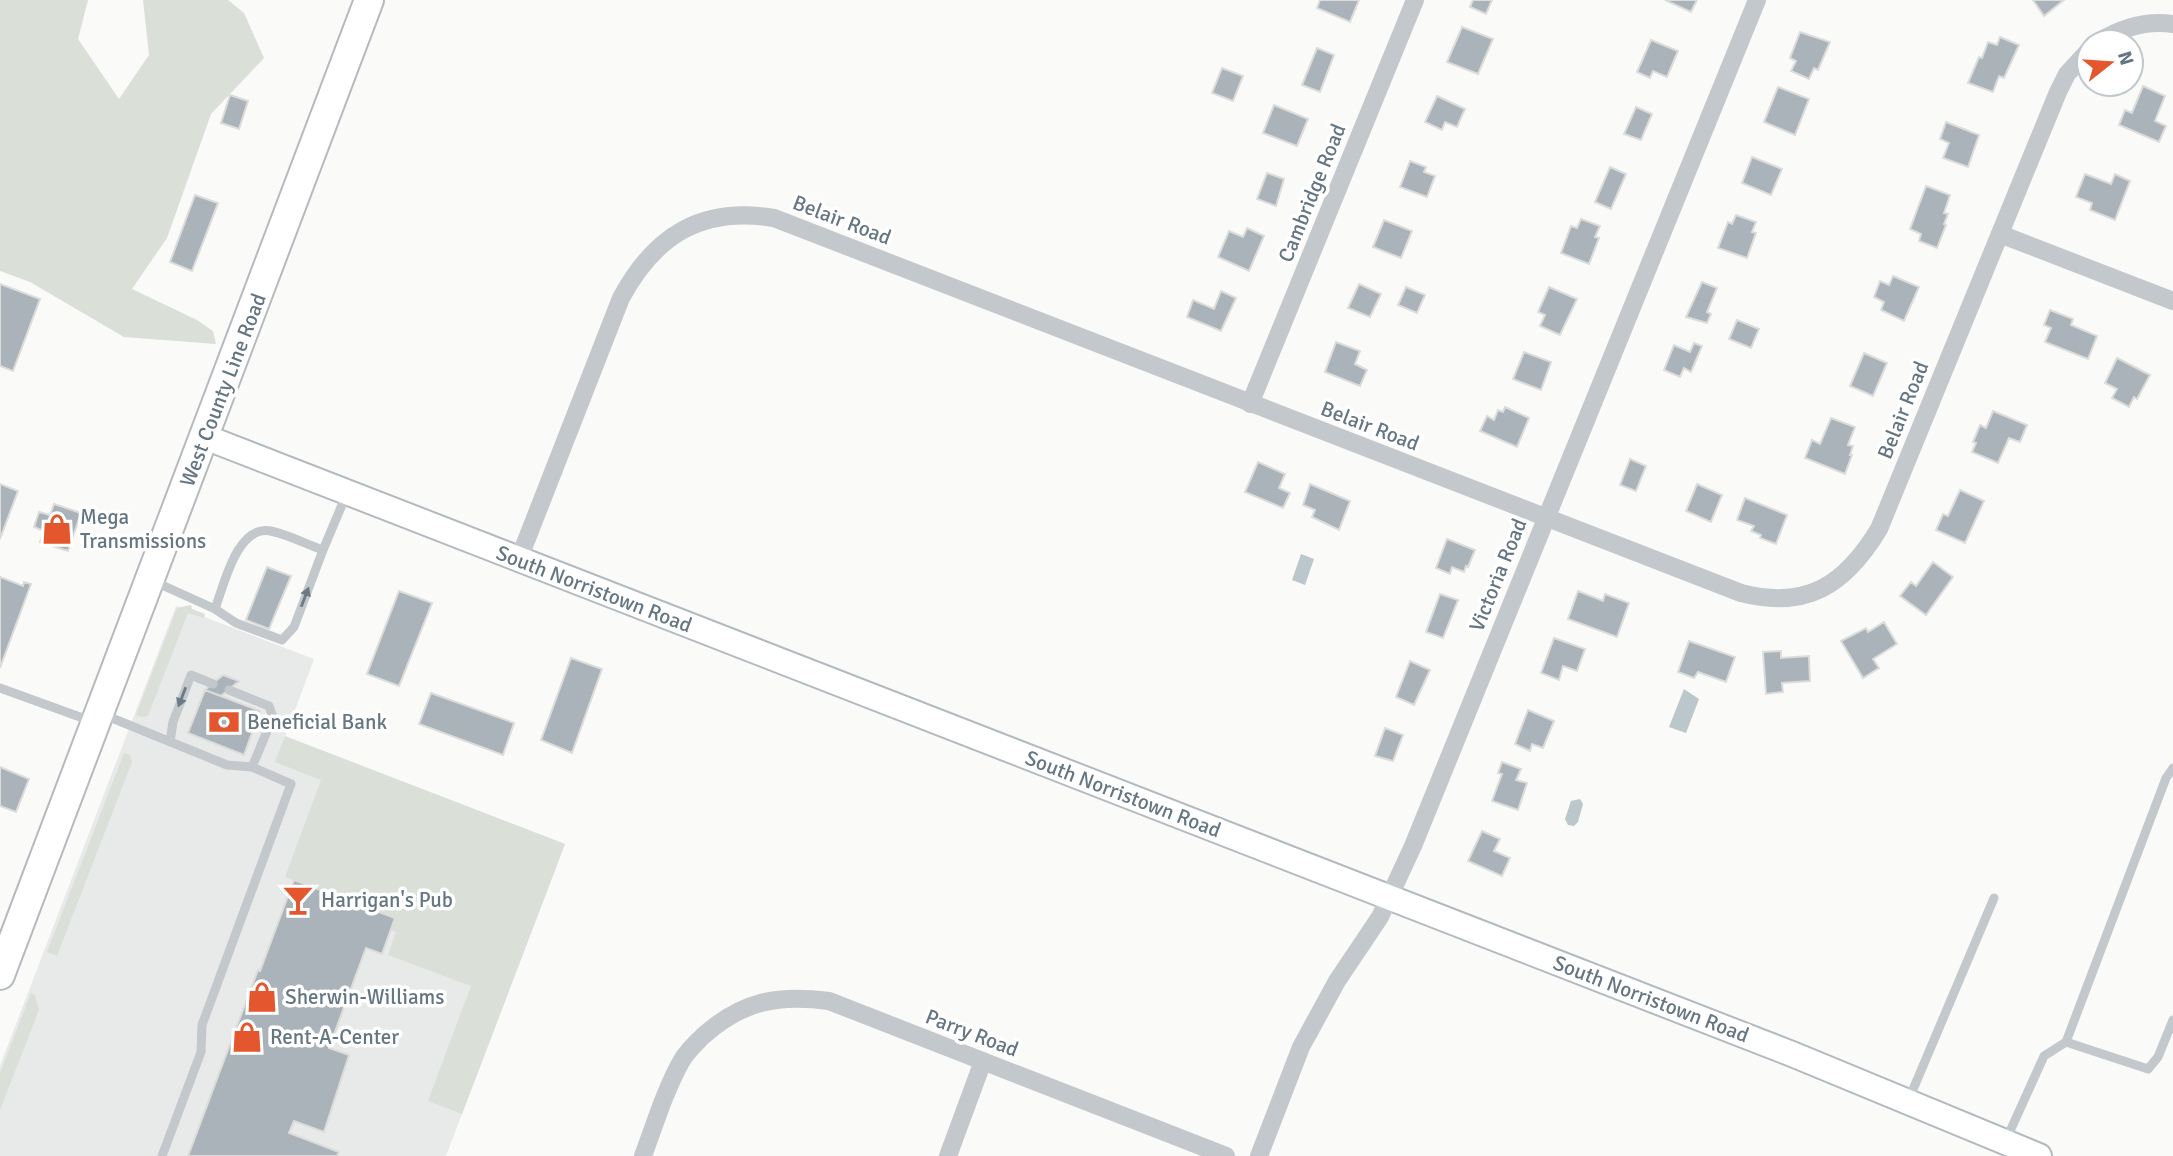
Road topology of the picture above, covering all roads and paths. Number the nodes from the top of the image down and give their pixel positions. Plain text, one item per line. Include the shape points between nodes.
1 (369, 0) edge
2 (1415, 0) edge
3 (1756, 0) edge
4 (2173, 24) edge
5 (2127, 28) edge
6 (2075, 65) edge
7 (2000, 234) junction
8 (2173, 301) edge
9 (1250, 404) junction
10 (205, 438) junction
11 (347, 492) junction
12 (1546, 518) junction
13 (323, 550) junction
14 (519, 559) junction
15 (150, 581) junction
16 (215, 609) junction
17 (213, 684) dead end
18 (0, 688) edge
19 (229, 690) dead end
20 (98, 718) junction
21 (170, 742) junction
22 (252, 767) junction
23 (2173, 768) edge
24 (1390, 897) junction
25 (1994, 898) dead end
26 (0, 975) edge
27 (2173, 1020) edge
28 (2066, 1042) junction
29 (984, 1061) junction
30 (1908, 1101) junction
31 (2005, 1142) junction
32 (162, 1156) edge
33 (643, 1156) edge
34 (948, 1156) edge
35 (1226, 1156) edge
36 (1259, 1156) edge
37 (2039, 1156) edge

1 - 10 main road, West County Line Road
2 - 9 street, Cambridge Road
3 - 12 street, Victoria Road
4 - 5 street
6 - 7 street, Belair Road via 2058,92
7 - 8 street
7 - 12 street, Belair Road via 1879,529 1865,552 1831,583 1806,596 1763,599
9 - 12 street, Belair Road
9 - 14 street, Belair Road via 774,218 750,214 708,219 666,241 633,276
10 - 11 street, South Norristown Road
10 - 15 main road, West County Line Road
11 - 13 lane
11 - 14 street, South Norristown Road
12 - 24 street, Victoria Road
13 - 16 lane via 268,530 252,534 240,543
16 -> 13 lane via 253,631 282,640 294,627
14 - 24 street, South Norristown Road
15 - 16 lane
15 - 20 main road, West County Line Road
17 -> 21 lane via 191,675
18 - 20 lane
19 - 22 lane via 269,706 273,712
20 - 21 lane
20 - 26 main road, West County Line Road
21 - 22 lane via 227,765
22 - 32 lane via 291,784 202,1025 201,1052
23 - 28 lane
24 - 30 street, South Norristown Road
24 - 36 street, Victoria Road via 1307,1035
25 - 30 lane
27 - 28 lane via 2148,1069
28 - 31 lane via 2044,1056
29 - 33 street, Parry Road via 829,1001 800,997 754,1004 729,1016 691,1047 669,1087
29 - 34 street
29 - 35 street, Parry Road
30 - 31 street, South Norristown Road
31 - 37 street, South Norristown Road

